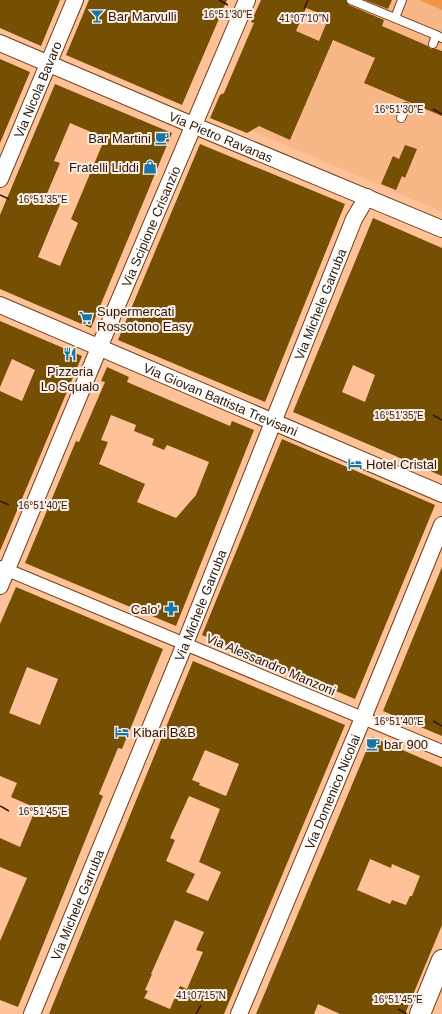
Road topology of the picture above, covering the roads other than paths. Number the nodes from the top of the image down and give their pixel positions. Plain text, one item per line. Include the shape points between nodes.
1 (75, 0) edge
2 (247, 0) edge
3 (351, 0) edge
4 (402, 0) edge
5 (395, 18) junction
6 (439, 37) edge
7 (0, 43) edge
8 (433, 44) dead end
9 (48, 64) junction
10 (406, 107) dead end
11 (402, 118) dead end
12 (195, 126) junction
13 (0, 179) edge
14 (367, 198) junction
15 (442, 229) edge
16 (0, 305) edge
17 (100, 348) junction
18 (274, 422) junction
19 (442, 494) edge
20 (442, 525) edge
21 (3, 569) edge
22 (0, 586) edge
23 (184, 644) junction
24 (363, 718) junction
25 (442, 751) edge
26 (442, 960) edge
27 (32, 1014) edge
28 (239, 1014) edge
29 (420, 1014) edge

1 - 9 street, Via Nicola Bavaro
2 - 12 street, Via Scipione Crisanzio
3 - 5 lane
4 - 5 lane
5 - 6 lane
6 - 8 lane
7 - 9 street, Via Pietro Ravanas
9 - 12 street, Via Pietro Ravanas
9 - 13 street, Via Nicola Bavaro
10 - 11 lane
12 - 14 street, Via Pietro Ravanas
12 - 17 street, Via Scipione Crisanzio
14 - 15 street, Via Pietro Ravanas
14 - 18 street, Via Michele Garruba via 354,220
16 - 17 street, Via Giovan Battista Trevisani
17 - 18 street, Via Giovan Battista Trevisani
17 - 21 street, Via Scipione Crisanzio
18 - 19 street, Via Giovan Battista Trevisani
18 - 23 street, Via Michele Garruba
20 - 24 street, Via Domenico Nicolai
21 - 22 street, Via Scipione Crisanzio
21 - 23 street, Via Alessandro Manzoni
23 - 24 street, Via Alessandro Manzoni
23 - 27 street, Via Michele Garruba
24 - 25 street, Via Alessandro Manzoni
24 - 28 street, Via Domenico Nicolai
26 - 29 street

